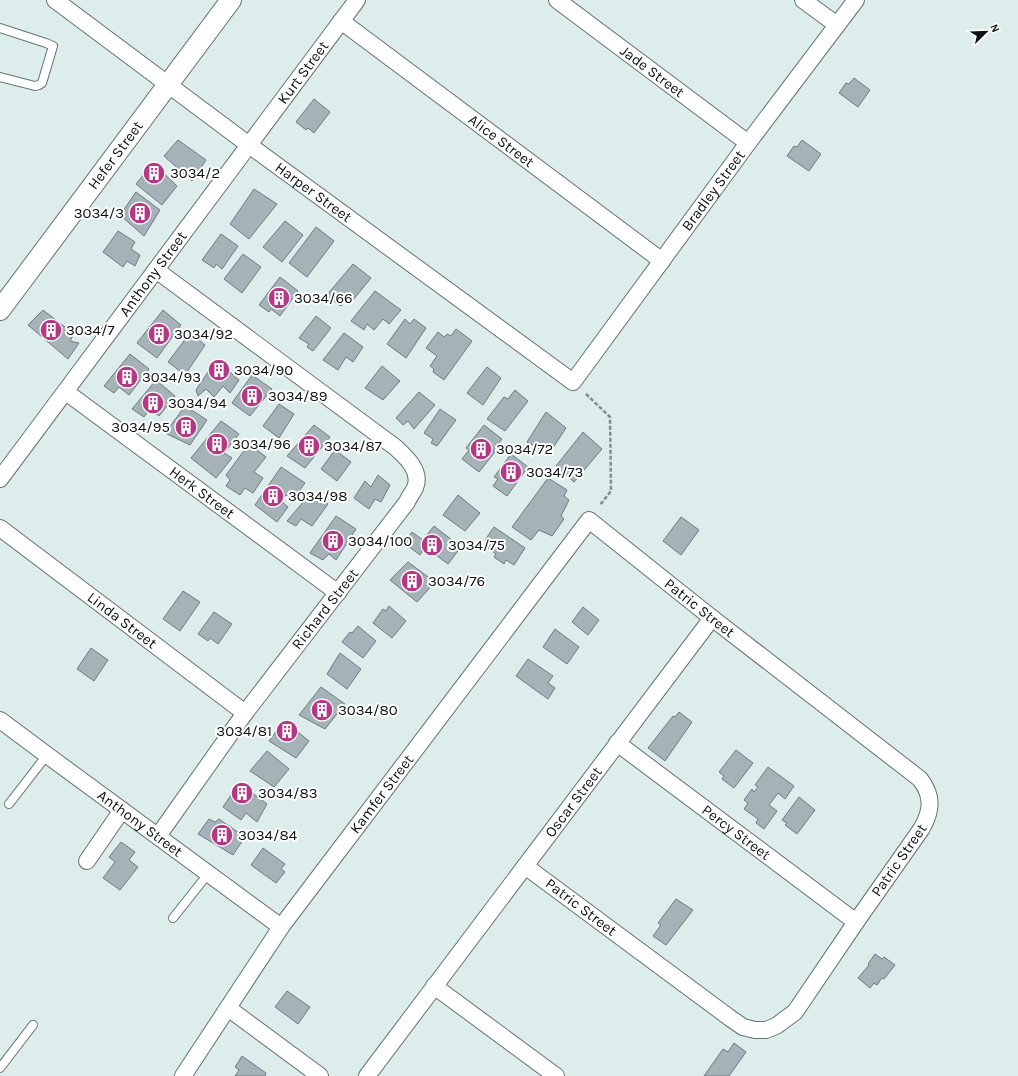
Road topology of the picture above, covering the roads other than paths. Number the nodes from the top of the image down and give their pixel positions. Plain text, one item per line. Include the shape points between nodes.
1 (55, 0) edge
2 (231, 0) edge
3 (357, 0) edge
4 (557, 0) edge
5 (803, 0) edge
6 (856, 0) edge
7 (341, 20) junction
8 (837, 25) junction
9 (0, 28) edge
10 (0, 77) edge
11 (168, 84) junction
12 (748, 143) junction
13 (249, 145) junction
14 (662, 261) junction
15 (156, 270) junction
16 (0, 310) edge
17 (573, 382) joint
18 (66, 392) junction
19 (0, 479) edge
20 (589, 520) joint
21 (0, 528) edge
22 (338, 593) junction
23 (712, 618) junction
24 (245, 713) junction
25 (0, 720) edge
26 (617, 743) junction
27 (47, 756) junction
28 (9, 804) dead end
29 (122, 810) junction
30 (158, 836) junction
31 (87, 861) dead end
32 (525, 866) junction
33 (208, 874) junction
34 (173, 918) dead end
35 (856, 922) junction
36 (281, 927) junction
37 (434, 986) junction
38 (228, 1008) junction
39 (34, 1025) dead end
40 (0, 1068) edge
41 (184, 1076) edge
42 (320, 1076) edge
43 (367, 1076) edge
44 (556, 1076) edge

1 - 11 street, Harper Street
2 - 11 street, Hefer Street
3 - 7 street, Kurt Street
4 - 12 street, Jade Street
5 - 8 street
6 - 8 street, Bradley Street
7 - 13 street, Kurt Street
7 - 14 street, Alice Street
8 - 12 street, Bradley Street
9 - 10 lane via 53,46 40,85
11 - 13 street, Harper Street
11 - 16 street, Hefer Street
12 - 14 street, Bradley Street
13 - 15 street, Anthony Street
13 - 17 street, Harper Street
14 - 17 street, Bradley Street
15 - 18 street, Anthony Street
15 - 22 street, Richard Street via 395,447 412,465 416,476 415,486 407,502
18 - 19 street, Anthony Street
18 - 22 street, Herk Street
20 - 23 street, Patric Street
20 - 36 street, Kamfer Street
21 - 24 street, Linda Street
22 - 24 street, Richard Street
23 - 26 street, Oscar Street
23 - 35 street, Patric Street via 915,775 924,785 929,800 929,816
24 - 30 street, Richard Street
25 - 27 street, Anthony Street
26 - 32 street, Oscar Street
26 - 35 street, Percy Street
27 - 28 lane
27 - 29 street, Anthony Street
29 - 30 street, Anthony Street
29 - 31 street
30 - 33 street, Anthony Street
32 - 35 street, Patric Street via 730,1018 743,1027 755,1030 766,1030 776,1026 795,1012
32 - 37 street, Oscar Street
33 - 34 lane
33 - 36 street, Anthony Street
36 - 38 street, Kamfer Street
37 - 43 street, Oscar Street
37 - 44 street
38 - 41 street, Kamfer Street
38 - 42 street
39 - 40 lane

